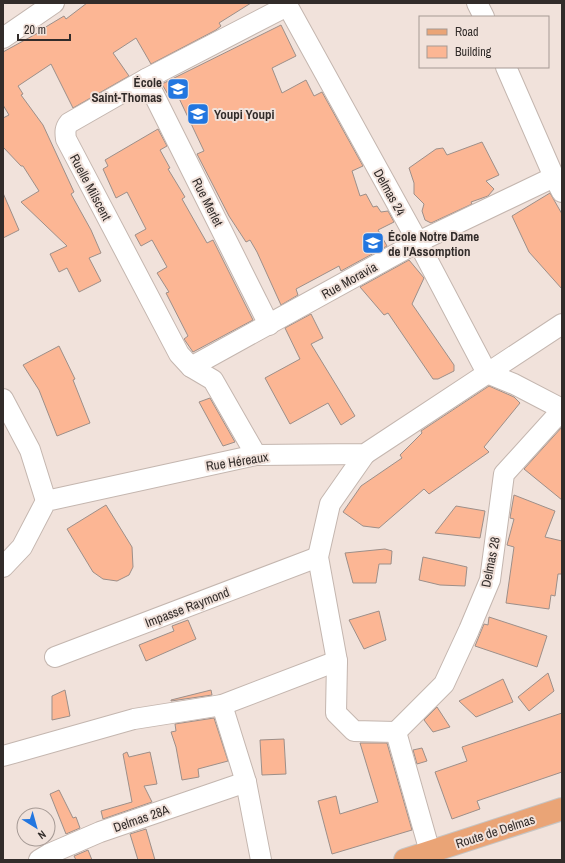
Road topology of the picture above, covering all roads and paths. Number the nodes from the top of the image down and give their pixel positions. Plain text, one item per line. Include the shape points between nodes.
1 (54, 3) edge
2 (477, 3) edge
3 (286, 4) edge
4 (484, 16) edge
5 (3, 38) edge
6 (506, 68) edge
7 (146, 79) junction
8 (558, 185) edge
9 (418, 242) junction
10 (270, 324) junction
11 (562, 324) edge
12 (191, 367) junction
13 (487, 373) junction
14 (3, 399) edge
15 (562, 410) edge
16 (365, 454) junction
17 (256, 455) junction
18 (46, 501) junction
19 (318, 557) junction
20 (3, 567) edge
21 (55, 657) dead end
22 (337, 661) junction
23 (222, 705) junction
24 (396, 732) junction
25 (3, 756) edge
26 (246, 782) junction
27 (562, 809) edge
28 (430, 852) junction
29 (39, 860) edge
30 (261, 860) edge
31 (405, 860) edge

1 - 5 street
2 - 4 street
3 - 7 street, Ruelle Milscent
3 - 9 street, Delmas 24
6 - 8 street
7 - 10 street, Rue Merlet
7 - 12 street, Ruelle Milscent via 69,123 65,133 179,354
8 - 9 street, Rue Moravia
9 - 10 street, Rue Moravia
9 - 13 street, Delmas 24
10 - 12 street, Rue Moravia
11 - 13 street
12 - 17 street, Ruelle Milscent via 213,380
13 - 15 street via 514,384
13 - 16 street
14 - 18 street via 30,450
15 - 24 street, Delmas 28 via 504,474 490,580 444,684
16 - 17 street, Rue Héreaux
16 - 19 street via 330,504
17 - 18 street, Rue Héreaux
18 - 20 street via 22,547
19 - 21 street, Impasse Raymond
19 - 22 street
22 - 23 street
22 - 24 street via 336,713 354,731
23 - 25 street via 134,719
23 - 26 street
24 - 28 street
26 - 29 street, Delmas 28A via 100,832
26 - 30 street
27 - 28 main road, Route de Delmas
28 - 31 main road, Route de Delmas

